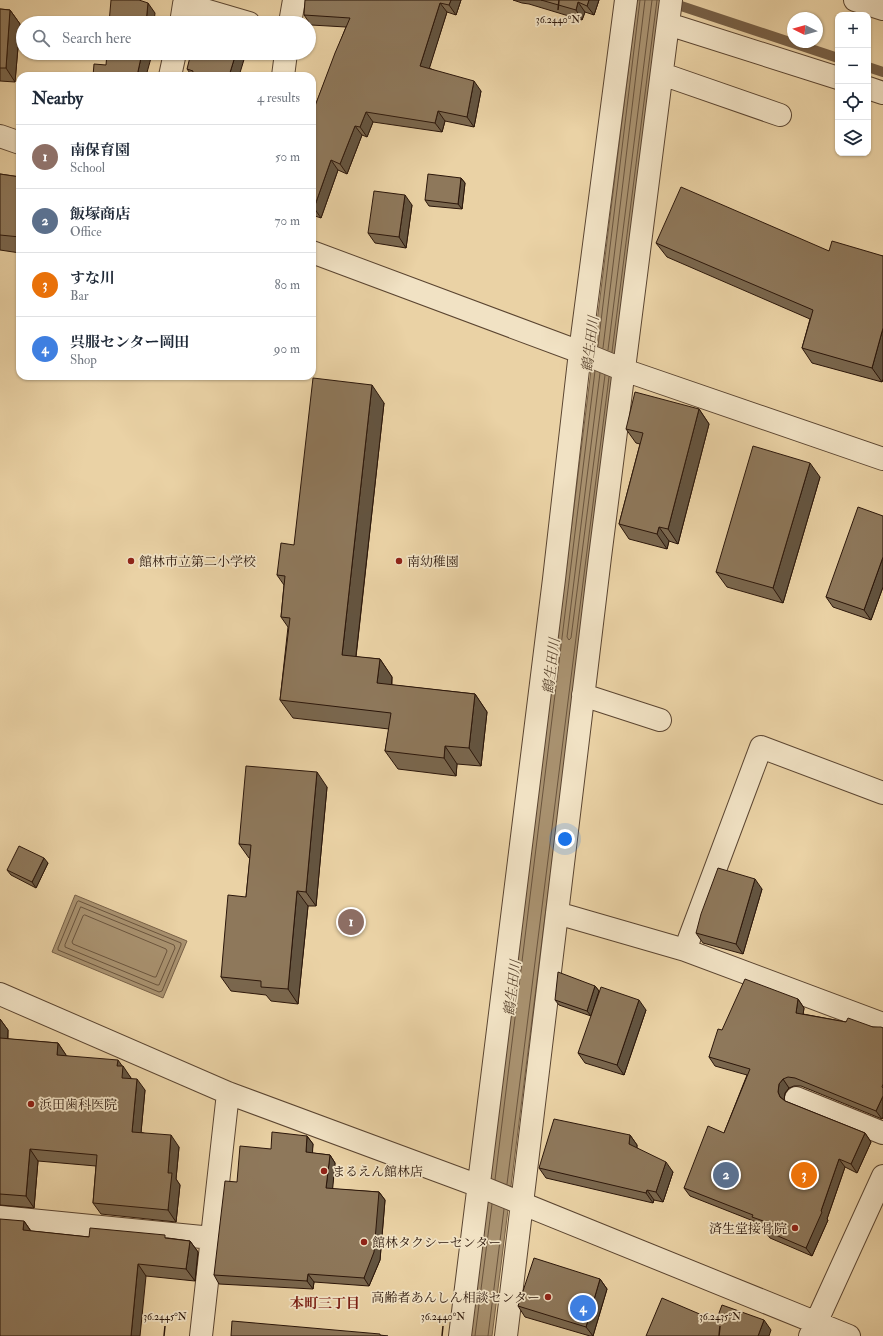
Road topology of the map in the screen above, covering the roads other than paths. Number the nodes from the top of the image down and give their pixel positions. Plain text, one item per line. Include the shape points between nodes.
1 (294, 0) edge
2 (626, 0) edge
3 (671, 0) edge
4 (855, 0) edge
5 (883, 9) edge
6 (181, 16) edge
7 (224, 16) edge
8 (291, 16) edge
9 (668, 24) junction
10 (173, 60) edge
11 (285, 60) edge
12 (171, 72) edge
13 (284, 72) edge
14 (662, 74) junction
15 (835, 77) edge
16 (871, 89) edge
17 (883, 93) edge
18 (780, 115) dead end
19 (0, 136) edge
20 (16, 142) edge
21 (316, 254) edge
22 (584, 354) junction
23 (620, 369) junction
24 (883, 458) edge
25 (583, 695) junction
26 (660, 720) dead end
27 (883, 793) edge
28 (557, 913) junction
29 (685, 950) junction
30 (0, 994) edge
31 (883, 1024) edge
32 (228, 1093) junction
33 (796, 1098) dead end
34 (883, 1133) edge
35 (883, 1176) edge
36 (482, 1188) junction
37 (520, 1203) junction
38 (0, 1217) edge
39 (212, 1238) junction
40 (813, 1330) edge
41 (201, 1336) edge
42 (460, 1336) edge
43 (506, 1336) edge
44 (849, 1336) edge

1 - 8 street
2 - 22 street
3 - 9 street
4 - 5 street
6 - 7 street via 184,4
9 - 14 street
9 - 15 street
10 - 12 street
11 - 13 street
14 - 18 street
14 - 23 street
16 - 17 street
19 - 20 street
21 - 22 street
22 - 23 street
22 - 36 street via 554,579
23 - 24 street
23 - 25 street
25 - 26 street
25 - 28 street
27 - 29 street via 761,747
28 - 29 street
28 - 37 street
29 - 31 street
30 - 32 street
32 - 36 street
32 - 39 street
33 - 34 street
35 - 40 street
36 - 37 street
36 - 42 street
37 - 40 street
37 - 43 street
38 - 39 street
39 - 41 street
40 - 44 street

